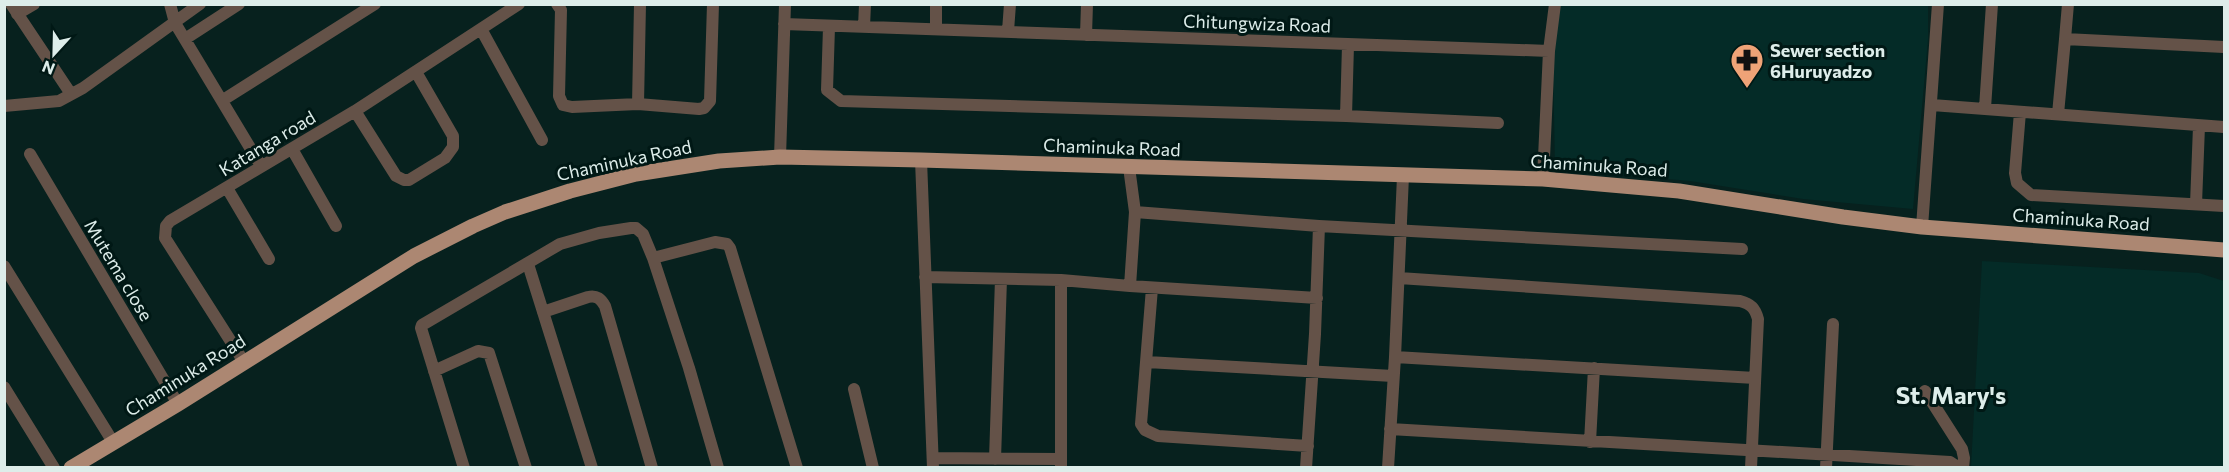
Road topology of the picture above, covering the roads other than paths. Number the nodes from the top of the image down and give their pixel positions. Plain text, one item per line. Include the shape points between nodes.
1 (34, 4) edge
2 (170, 4) edge
3 (200, 4) edge
4 (239, 4) edge
5 (375, 4) edge
6 (557, 4) edge
7 (640, 4) edge
8 (712, 4) edge
9 (785, 4) edge
10 (865, 4) edge
11 (936, 4) edge
12 (1010, 4) edge
13 (1088, 4) edge
14 (1555, 4) edge
15 (1938, 4) edge
16 (1992, 4) edge
17 (2068, 4) edge
18 (517, 5) edge
19 (14, 9) edge
20 (175, 23) junction
21 (784, 24) junction
22 (829, 27) junction
23 (864, 27) junction
24 (481, 29) junction
25 (936, 29) junction
26 (1008, 31) junction
27 (1086, 35) junction
28 (185, 39) junction
29 (2064, 39) junction
30 (1348, 45) junction
31 (2224, 47) edge
32 (1549, 51) junction
33 (416, 72) junction
34 (71, 94) junction
35 (223, 100) junction
36 (638, 105) junction
37 (1932, 105) junction
38 (4, 106) edge
39 (1986, 108) junction
40 (355, 111) junction
41 (2020, 112) junction
42 (2058, 114) junction
43 (1346, 116) junction
44 (1498, 123) dead end
45 (2199, 126) junction
46 (2224, 127) edge
47 (542, 140) dead end
48 (292, 149) junction
49 (30, 154) dead end
50 (780, 157) junction
51 (921, 160) junction
52 (261, 166) junction
53 (1130, 167) junction
54 (1403, 176) junction
55 (1543, 179) junction
56 (227, 188) junction
57 (2196, 204) junction
58 (2224, 206) edge
59 (1135, 212) junction
60 (336, 226) dead end
61 (1320, 226) junction
62 (1922, 227) junction
63 (1401, 229) junction
64 (1742, 249) dead end
65 (2224, 250) edge
66 (653, 258) junction
67 (270, 259) dead end
68 (528, 264) junction
69 (4, 266) edge
70 (925, 277) junction
71 (1399, 278) junction
72 (1001, 279) junction
73 (1061, 280) junction
74 (1131, 286) junction
75 (1152, 288) junction
76 (1317, 298) junction
77 (543, 312) junction
78 (1833, 324) dead end
79 (1395, 357) junction
80 (244, 362) junction
81 (1147, 362) junction
82 (1594, 368) junction
83 (434, 371) junction
84 (1313, 372) junction
85 (1393, 376) junction
86 (1755, 378) junction
87 (4, 387) edge
88 (854, 389) dead end
89 (1925, 391) dead end
90 (178, 404) junction
91 (1390, 429) junction
92 (1590, 441) junction
93 (113, 442) junction
94 (1308, 446) junction
95 (1752, 452) junction
96 (995, 459) junction
97 (1826, 462) edge
98 (933, 463) edge
99 (1060, 463) edge
100 (54, 468) edge
101 (71, 468) edge
102 (464, 468) edge
103 (526, 468) edge
104 (592, 468) edge
105 (652, 468) edge
106 (718, 468) edge
107 (797, 468) edge
108 (873, 468) edge
109 (1306, 468) edge
110 (1388, 468) edge
111 (1751, 468) edge
112 (1961, 468) edge

1 - 19 street
2 - 20 street
3 - 20 street
4 - 28 street
5 - 35 street
6 - 36 street via 561,10 559,96 563,105
7 - 36 street
8 - 36 street via 708,105 699,109
9 - 21 street
10 - 23 street
11 - 25 street
12 - 26 street
13 - 27 street
14 - 32 street
15 - 37 street
16 - 39 street
17 - 29 street
18 - 24 street, Katanga road
19 - 34 street
20 - 28 street
20 - 34 street
21 - 22 street, Chitungwiza Road
21 - 50 street
22 - 23 street, Chitungwiza Road
22 - 43 street via 827,90 841,101
23 - 25 street, Chitungwiza Road
24 - 33 street, Katanga road
24 - 47 street
25 - 26 street, Chitungwiza Road
26 - 27 street, Chitungwiza Road
27 - 30 street, Chitungwiza Road
28 - 35 street
29 - 31 street
29 - 42 street
30 - 32 street, Chitungwiza Road
30 - 43 street
32 - 55 street
33 - 40 street, Katanga road
33 - 40 street via 453,136 453,147 445,158 409,180 400,179
34 - 38 street via 50,103
35 - 52 street
37 - 39 street
37 - 62 street
39 - 41 street
40 - 48 street, Katanga road
41 - 42 street
41 - 57 street via 2015,173 2017,183 2031,195
42 - 45 street
43 - 44 street
45 - 46 street
45 - 57 street
48 - 52 street, Katanga road
48 - 60 street
49 - 90 street, Mutema close
50 - 51 main road, Chaminuka Road
50 - 80 main road, Chaminuka Road via 719,161 636,174 570,190 505,212 414,256
51 - 53 main road, Chaminuka Road
51 - 70 street
52 - 56 street, Katanga road
53 - 54 main road, Chaminuka Road
53 - 59 street
54 - 55 main road, Chaminuka Road
54 - 63 street
55 - 62 main road, Chaminuka Road via 1679,191
56 - 67 street
56 - 80 street, Katanga road via 170,221 165,238
57 - 58 street
59 - 61 street
59 - 74 street
61 - 63 street
61 - 76 street
62 - 65 main road, Chaminuka Road
63 - 64 street
63 - 71 street
66 - 68 street via 643,234 632,228 575,238
66 - 106 street
66 - 107 street via 715,242 727,244
68 - 77 street
68 - 83 street via 424,322 421,328
69 - 93 street
70 - 72 street
70 - 98 street
71 - 79 street
71 - 86 street via 1749,304 1758,319
72 - 73 street
72 - 96 street
73 - 74 street
73 - 99 street
74 - 75 street
75 - 76 street
75 - 81 street
76 - 84 street
77 - 104 street
77 - 105 street via 588,297 601,299
78 - 97 street
79 - 82 street
79 - 85 street
80 - 90 main road, Chaminuka Road
81 - 84 street
81 - 94 street via 1141,424 1150,434
82 - 86 street
82 - 92 street
83 - 102 street
83 - 103 street via 478,351 489,353
84 - 85 street
84 - 94 street
85 - 91 street
86 - 95 street
87 - 100 street
88 - 108 street
89 - 112 street via 1962,449
90 - 93 main road, Chaminuka Road
91 - 92 street
91 - 110 street
92 - 95 street
93 - 101 main road, Chaminuka Road
94 - 109 street
95 - 97 street
95 - 111 street
96 - 98 street
96 - 99 street
97 - 112 street via 1950,462

